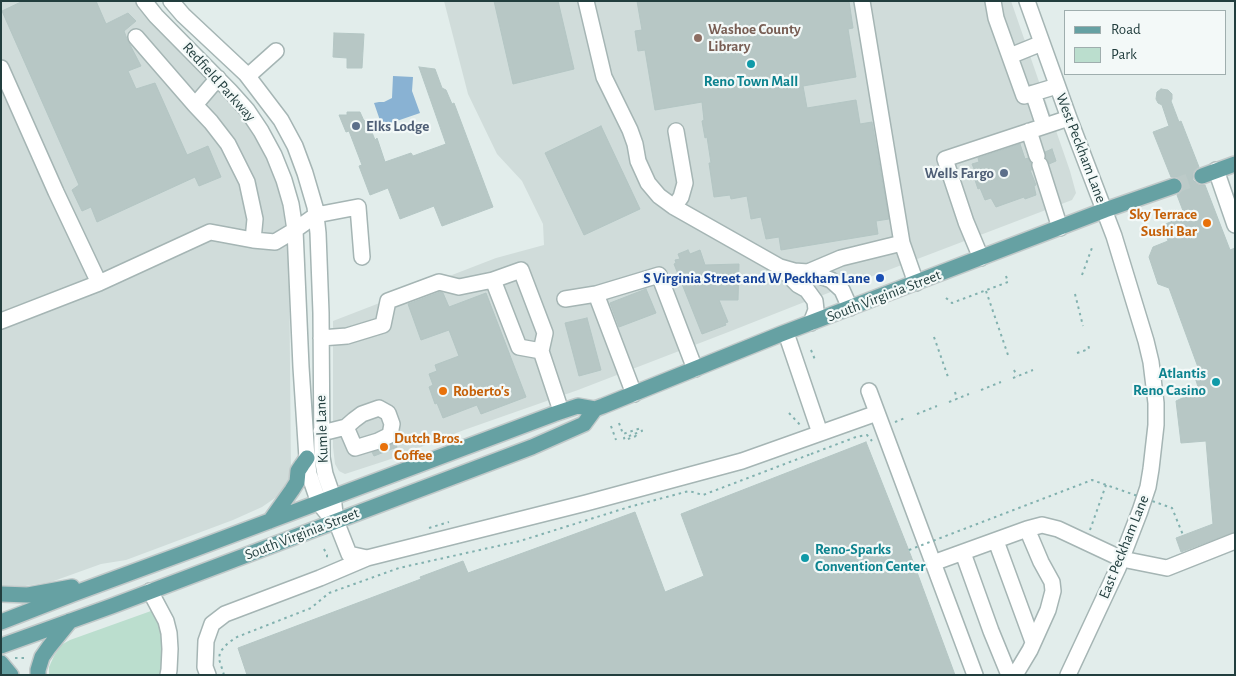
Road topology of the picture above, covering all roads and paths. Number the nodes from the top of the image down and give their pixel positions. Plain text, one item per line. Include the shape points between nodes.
1 (144, 1) edge
2 (171, 1) edge
3 (586, 1) edge
4 (862, 1) edge
5 (993, 1) edge
6 (1027, 1) edge
7 (136, 37) dead end
8 (1042, 43) junction
9 (276, 51) dead end
10 (1010, 56) junction
11 (1, 68) edge
12 (248, 76) junction
13 (218, 78) junction
14 (1058, 86) junction
15 (1033, 93) junction
16 (195, 105) junction
17 (1069, 118) junction
18 (1044, 126) junction
19 (676, 131) dead end
20 (1028, 131) junction
21 (1235, 164) edge
22 (1209, 173) joint
23 (1174, 186) tunnel mouth
24 (674, 207) junction
25 (1105, 210) junction
26 (316, 215) junction
27 (1233, 216) edge
28 (1060, 228) junction
29 (295, 230) junction
30 (253, 240) junction
31 (902, 243) junction
32 (1093, 245) dead end
33 (362, 257) dead end
34 (981, 258) junction
35 (780, 267) junction
36 (808, 272) junction
37 (1082, 275) dead end
38 (1006, 276) dead end
39 (493, 280) junction
40 (99, 283) junction
41 (916, 283) junction
42 (986, 290) junction
43 (596, 294) junction
44 (1075, 294) dead end
45 (946, 298) dead end
46 (565, 299) dead end
47 (850, 308) junction
48 (1, 321) edge
49 (812, 323) junction
50 (1083, 326) dead end
51 (786, 332) junction
52 (934, 337) dead end
53 (321, 338) junction
54 (1088, 344) dead end
55 (812, 350) dead end
56 (541, 351) junction
57 (1077, 353) dead end
58 (1008, 355) dead end
59 (816, 362) dead end
60 (695, 369) junction
61 (1014, 370) dead end
62 (1033, 370) dead end
63 (1017, 376) junction
64 (948, 377) dead end
65 (1013, 378) dead end
66 (1001, 382) dead end
67 (981, 390) dead end
68 (869, 391) dead end
69 (955, 392) dead end
70 (634, 394) junction
71 (969, 394) dead end
72 (957, 399) junction
73 (949, 402) dead end
74 (937, 406) dead end
75 (595, 409) junction
76 (561, 411) junction
77 (789, 413) dead end
78 (877, 413) junction
79 (917, 414) dead end
80 (905, 418) dead end
81 (620, 423) dead end
82 (890, 424) dead end
83 (611, 426) dead end
84 (346, 427) junction
85 (802, 427) dead end
86 (322, 431) junction
87 (870, 431) dead end
88 (820, 433) junction
89 (867, 435) junction
90 (636, 438) dead end
91 (616, 440) dead end
92 (872, 441) dead end
93 (810, 447) dead end
94 (811, 454) junction
95 (307, 458) junction
96 (1106, 485) junction
97 (326, 500) junction
98 (270, 521) junction
99 (336, 521) junction
100 (1027, 529) junction
101 (1183, 535) dead end
102 (996, 541) junction
103 (1235, 541) edge
104 (1086, 542) junction
105 (913, 546) dead end
106 (909, 550) dead end
107 (963, 553) junction
108 (917, 554) dead end
109 (367, 558) junction
110 (1122, 560) junction
111 (934, 563) junction
112 (110, 580) junction
113 (150, 591) junction
114 (1, 594) edge
115 (71, 620) junction
116 (1, 622) edge
117 (1033, 642) junction
118 (1, 646) edge
119 (30, 658) dead end
120 (8, 660) edge
121 (205, 672) edge
122 (12, 675) edge
123 (38, 675) edge
124 (168, 675) edge
125 (224, 675) edge
126 (975, 675) edge
127 (1009, 675) edge
128 (1015, 675) edge
129 (1068, 675) edge

1 - 13 street, Redfield Parkway
2 - 12 street, Redfield Parkway
3 - 24 street via 604,77 630,130 638,162 648,183
4 - 31 street
5 - 10 street
6 - 8 street, West Peckham Lane
7 - 16 street
8 - 10 street
8 - 14 street, West Peckham Lane
9 - 12 street
10 - 15 street via 1024,96
11 - 40 street
12 - 26 street, Redfield Parkway via 281,120 295,146
13 - 16 street
13 - 29 street, Redfield Parkway via 247,110 274,155 287,188
14 - 15 street
14 - 17 street, West Peckham Lane
15 - 18 street
16 - 30 street via 228,144 247,182 255,219
17 - 18 street
17 - 25 street, West Peckham Lane
18 - 20 street
19 - 24 street via 685,183
20 - 28 street
20 - 34 street via 944,159
21 - 22 main road
22 - 27 street
23 - 25 main road, South Virginia Street
24 - 35 street
25 - 28 main road, South Virginia Street
25 - 110 street, East Peckham Lane via 1146,341 1156,403 1148,487
26 - 29 street
26 - 33 street via 358,206
26 - 53 street, Kumle Lane
28 - 34 main road, South Virginia Street
29 - 30 street via 274,242
29 - 95 street, Kumle Lane
30 - 40 street via 210,232
31 - 36 street via 841,258
31 - 41 street
32 - 37 path
34 - 41 main road, South Virginia Street
35 - 36 street
35 - 49 street via 815,301
36 - 47 street via 831,280 842,290
38 - 42 path via 1008,282
39 - 53 street via 459,287 439,282 388,301 383,325 347,336
39 - 56 street via 519,347
39 - 56 street via 521,270 545,333
40 - 48 street
41 - 47 main road, South Virginia Street
42 - 45 path via 952,303
42 - 58 path
43 - 46 street
43 - 60 street via 659,275
43 - 70 street
44 - 50 path
47 - 49 main road, South Virginia Street
49 - 51 main road, South Virginia Street
51 - 60 main road, South Virginia Street
51 - 88 street
52 - 64 path
53 - 86 street, Kumle Lane
54 - 57 path via 1089,349
55 - 59 path
56 - 76 street
60 - 70 main road, South Virginia Street
61 - 63 path
62 - 63 path
63 - 65 path
66 - 67 path
68 - 78 street
69 - 72 path
70 - 75 main road, South Virginia Street
71 - 72 path
72 - 73 path
74 - 79 path
75 - 76 main road, South Virginia Street via 578,406
75 - 99 main road, South Virginia Street via 584,424 548,441
76 - 97 main road, South Virginia Street
77 - 85 path
78 - 88 street
78 - 111 street
80 - 82 path
81 - 90 path via 623,434 641,428 642,431 624,438
83 - 91 path
84 - 84 street via 355,448 390,435 392,424 388,413 380,408 362,414
84 - 86 street
86 - 97 street, Kumle Lane
87 - 89 path
88 - 109 street via 742,462
89 - 92 path
89 - 94 path
93 - 94 path
94 - 125 path via 703,495 689,491 520,542 400,568 330,592 311,608 228,643 220,652 219,659
95 - 97 street, Kumle Lane via 309,474
95 - 98 main road via 298,471 297,482
96 - 101 path, bridge via 1172,508
96 - 104 path
96 - 106 path, bridge via 1092,480
97 - 98 main road, South Virginia Street
97 - 99 street, Kumle Lane
98 - 112 main road, South Virginia Street
99 - 109 street, Kumle Lane via 349,554
99 - 113 main road, South Virginia Street
100 - 102 street
100 - 104 street via 1042,525
100 - 117 street via 1052,582 1053,592
102 - 107 street
102 - 117 street
103 - 110 street via 1167,568
104 - 110 street
105 - 108 path
107 - 111 street
107 - 127 street
109 - 121 street via 225,614 212,624 206,641
110 - 129 street, East Peckham Lane
111 - 126 street
112 - 114 main road via 28,595
112 - 116 main road, South Virginia Street
113 - 115 main road, South Virginia Street
113 - 124 street via 169,633
115 - 118 main road, South Virginia Street
115 - 123 main road via 42,657
117 - 128 street
119 - 120 path
120 - 122 main road

